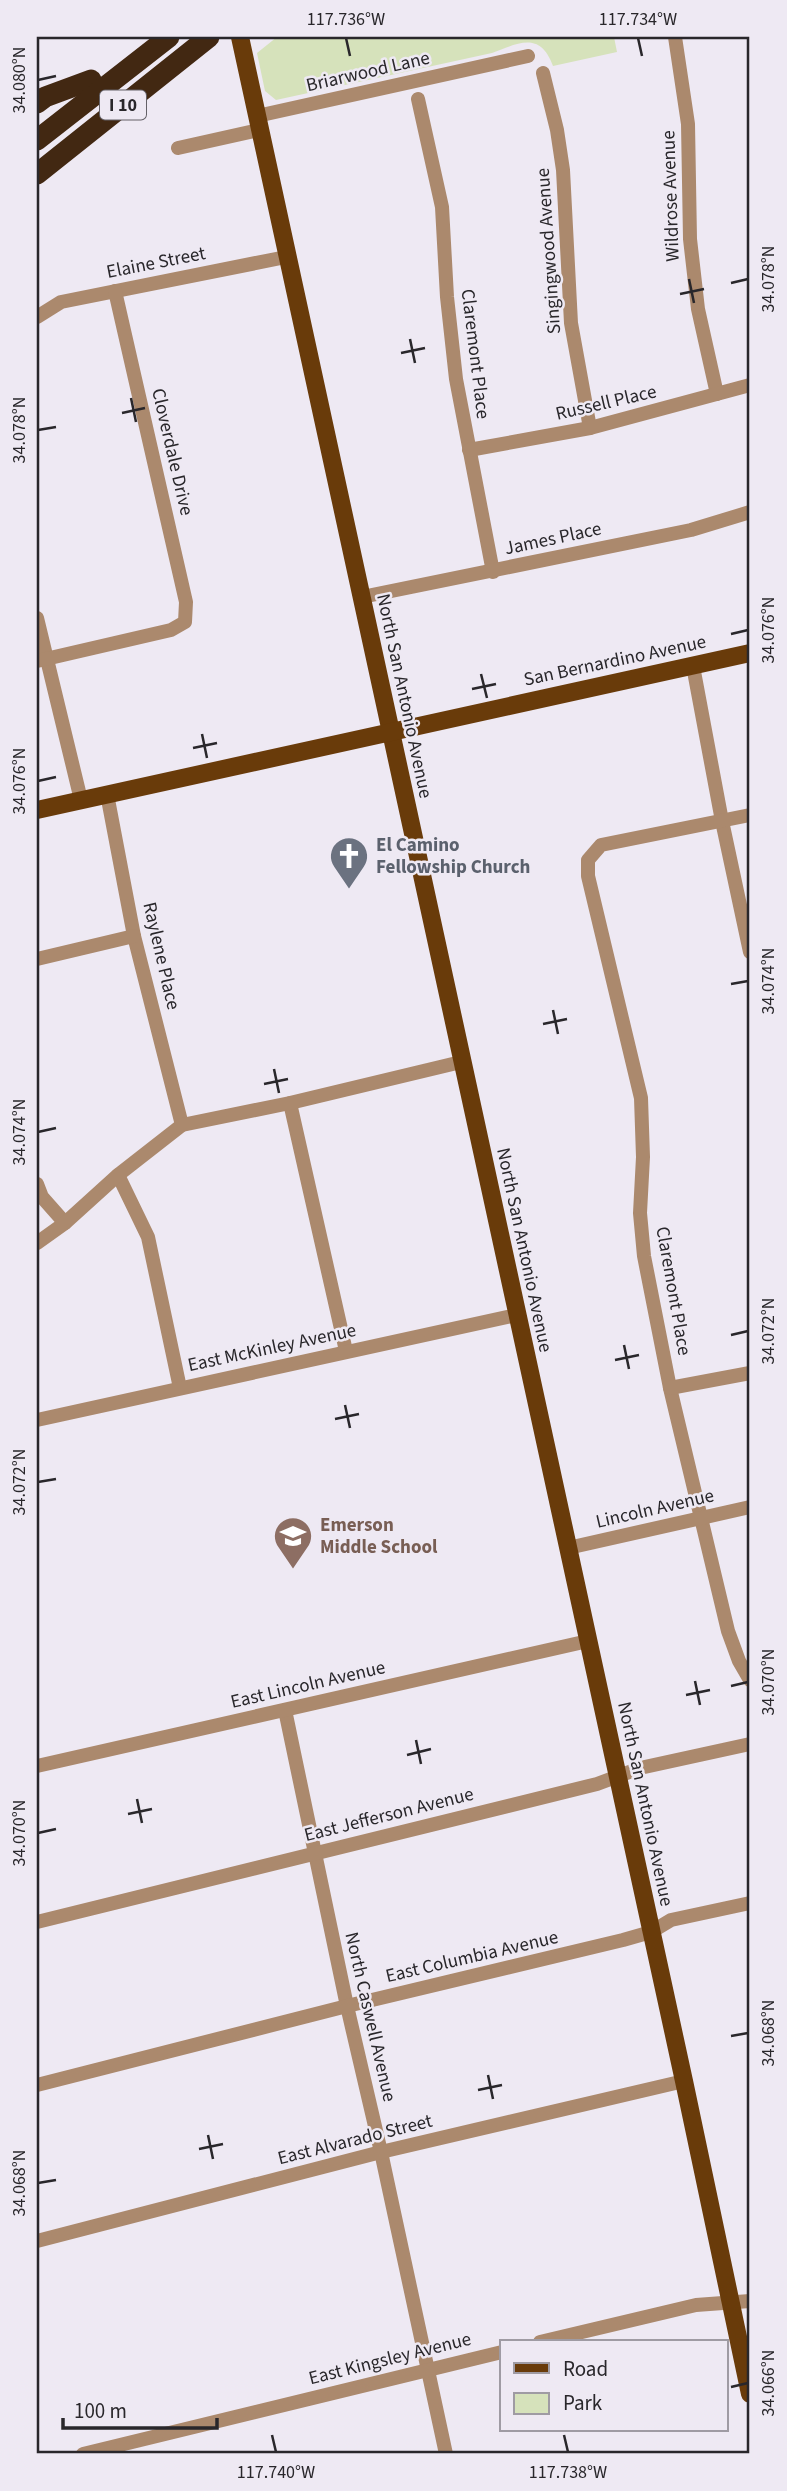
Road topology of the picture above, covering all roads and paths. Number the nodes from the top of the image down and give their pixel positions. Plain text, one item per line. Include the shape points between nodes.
1 (145, 37) edge
2 (169, 37) edge
3 (191, 37) edge
4 (209, 37) edge
5 (240, 37) edge
6 (675, 37) edge
7 (528, 56) dead end
8 (543, 73) dead end
9 (91, 79) junction
10 (418, 99) dead end
11 (37, 103) edge
12 (37, 122) edge
13 (258, 123) junction
14 (37, 139) edge
15 (178, 148) dead end
16 (37, 159) edge
17 (37, 174) edge
18 (286, 257) junction
19 (115, 290) junction
20 (37, 317) edge
21 (750, 385) edge
22 (717, 394) junction
23 (590, 428) junction
24 (469, 450) junction
25 (750, 512) edge
26 (493, 572) junction
27 (362, 597) junction
28 (37, 618) edge
29 (750, 653) edge
30 (41, 660) edge
31 (693, 666) junction
32 (389, 733) junction
33 (107, 794) junction
34 (80, 800) junction
35 (37, 810) edge
36 (750, 815) edge
37 (722, 821) junction
38 (134, 936) junction
39 (750, 952) edge
40 (37, 959) edge
41 (461, 1062) junction
42 (290, 1103) junction
43 (182, 1125) junction
44 (118, 1175) junction
45 (37, 1184) edge
46 (65, 1223) junction
47 (37, 1243) edge
48 (516, 1315) junction
49 (346, 1351) junction
50 (750, 1373) edge
51 (180, 1388) junction
52 (670, 1388) junction
53 (37, 1420) edge
54 (750, 1507) edge
55 (702, 1517) junction
56 (568, 1548) junction
57 (588, 1641) junction
58 (745, 1659) edge
59 (750, 1680) edge
60 (285, 1710) junction
61 (750, 1744) edge
62 (37, 1766) edge
63 (618, 1776) junction
64 (314, 1854) junction
65 (750, 1903) edge
66 (37, 1922) edge
67 (651, 1932) junction
68 (347, 2006) junction
69 (684, 2081) junction
70 (37, 2085) edge
71 (382, 2152) junction
72 (37, 2241) edge
73 (750, 2301) edge
74 (730, 2304) junction
75 (548, 2340) edge
76 (500, 2352) edge
77 (428, 2370) junction
78 (750, 2394) edge
79 (83, 2454) edge
80 (446, 2454) edge

1 - 9 highway, I 10
2 - 14 highway
3 - 16 highway
4 - 17 highway, I 10
5 - 13 main road, North San Antonio Avenue
6 - 22 street, Wildrose Avenue via 688,124 695,286
7 - 13 street, Briarwood Lane
8 - 23 street, Singingwood Avenue via 563,170 571,323
9 - 11 highway
9 - 12 highway, I 10
10 - 24 street, Claremont Place via 442,207 454,366
13 - 15 street, Briarwood Lane
13 - 18 main road, North San Antonio Avenue
18 - 19 street, Elaine Street
18 - 27 main road, North San Antonio Avenue
19 - 20 street, Elaine Street via 61,302
19 - 30 street, Cloverdale Drive via 186,602 185,622 171,630
21 - 22 street, Russell Place
22 - 23 street, Russell Place
23 - 24 street, Russell Place
24 - 26 street, Claremont Place
25 - 26 street, James Place via 691,530
26 - 27 street, James Place
27 - 32 main road, North San Antonio Avenue
28 - 30 street
29 - 31 main road, San Bernardino Avenue
30 - 34 street
31 - 32 main road, San Bernardino Avenue
31 - 37 street
32 - 33 main road, San Bernardino Avenue
32 - 41 main road, North San Antonio Avenue
33 - 34 main road, San Bernardino Avenue
33 - 38 street, Raylene Place
34 - 35 main road, San Bernardino Avenue
36 - 37 street
37 - 39 street
37 - 52 street, Claremont Place via 601,845 588,860 641,1098 644,1256
38 - 40 street
38 - 43 street, Raylene Place
41 - 42 street
41 - 48 main road, North San Antonio Avenue
42 - 43 street
42 - 49 street
43 - 44 street
44 - 46 street
44 - 51 street via 148,1237
45 - 46 street via 42,1197
46 - 47 street
48 - 49 street, East McKinley Avenue
48 - 56 main road, North San Antonio Avenue
49 - 51 street, East McKinley Avenue
50 - 52 street
51 - 53 street, East McKinley Avenue
52 - 55 street, Claremont Place
54 - 55 street, Lincoln Avenue
55 - 56 street, Lincoln Avenue
55 - 58 street, Claremont Place via 728,1631
56 - 57 main road, North San Antonio Avenue
57 - 60 street, East Lincoln Avenue
57 - 63 main road, North San Antonio Avenue
58 - 59 street, Claremont Place
60 - 62 street, East Lincoln Avenue
60 - 64 street, North Caswell Avenue
61 - 63 street, East Jefferson Avenue
63 - 64 street, East Jefferson Avenue
63 - 67 main road, North San Antonio Avenue
64 - 66 street, East Jefferson Avenue
64 - 68 street, North Caswell Avenue
65 - 67 street, East Columbia Avenue via 671,1920
67 - 68 street, East Columbia Avenue
67 - 69 main road, North San Antonio Avenue
68 - 70 street, East Columbia Avenue
68 - 71 street, North Caswell Avenue
69 - 71 street, East Alvarado Street
69 - 74 main road, North San Antonio Avenue
71 - 72 street, East Alvarado Street
71 - 77 street, North Caswell Avenue
73 - 74 street
74 - 75 street via 696,2305
74 - 78 main road, North San Antonio Avenue
76 - 77 street, East Kingsley Avenue
77 - 79 street, East Kingsley Avenue
77 - 80 street, North Caswell Avenue

